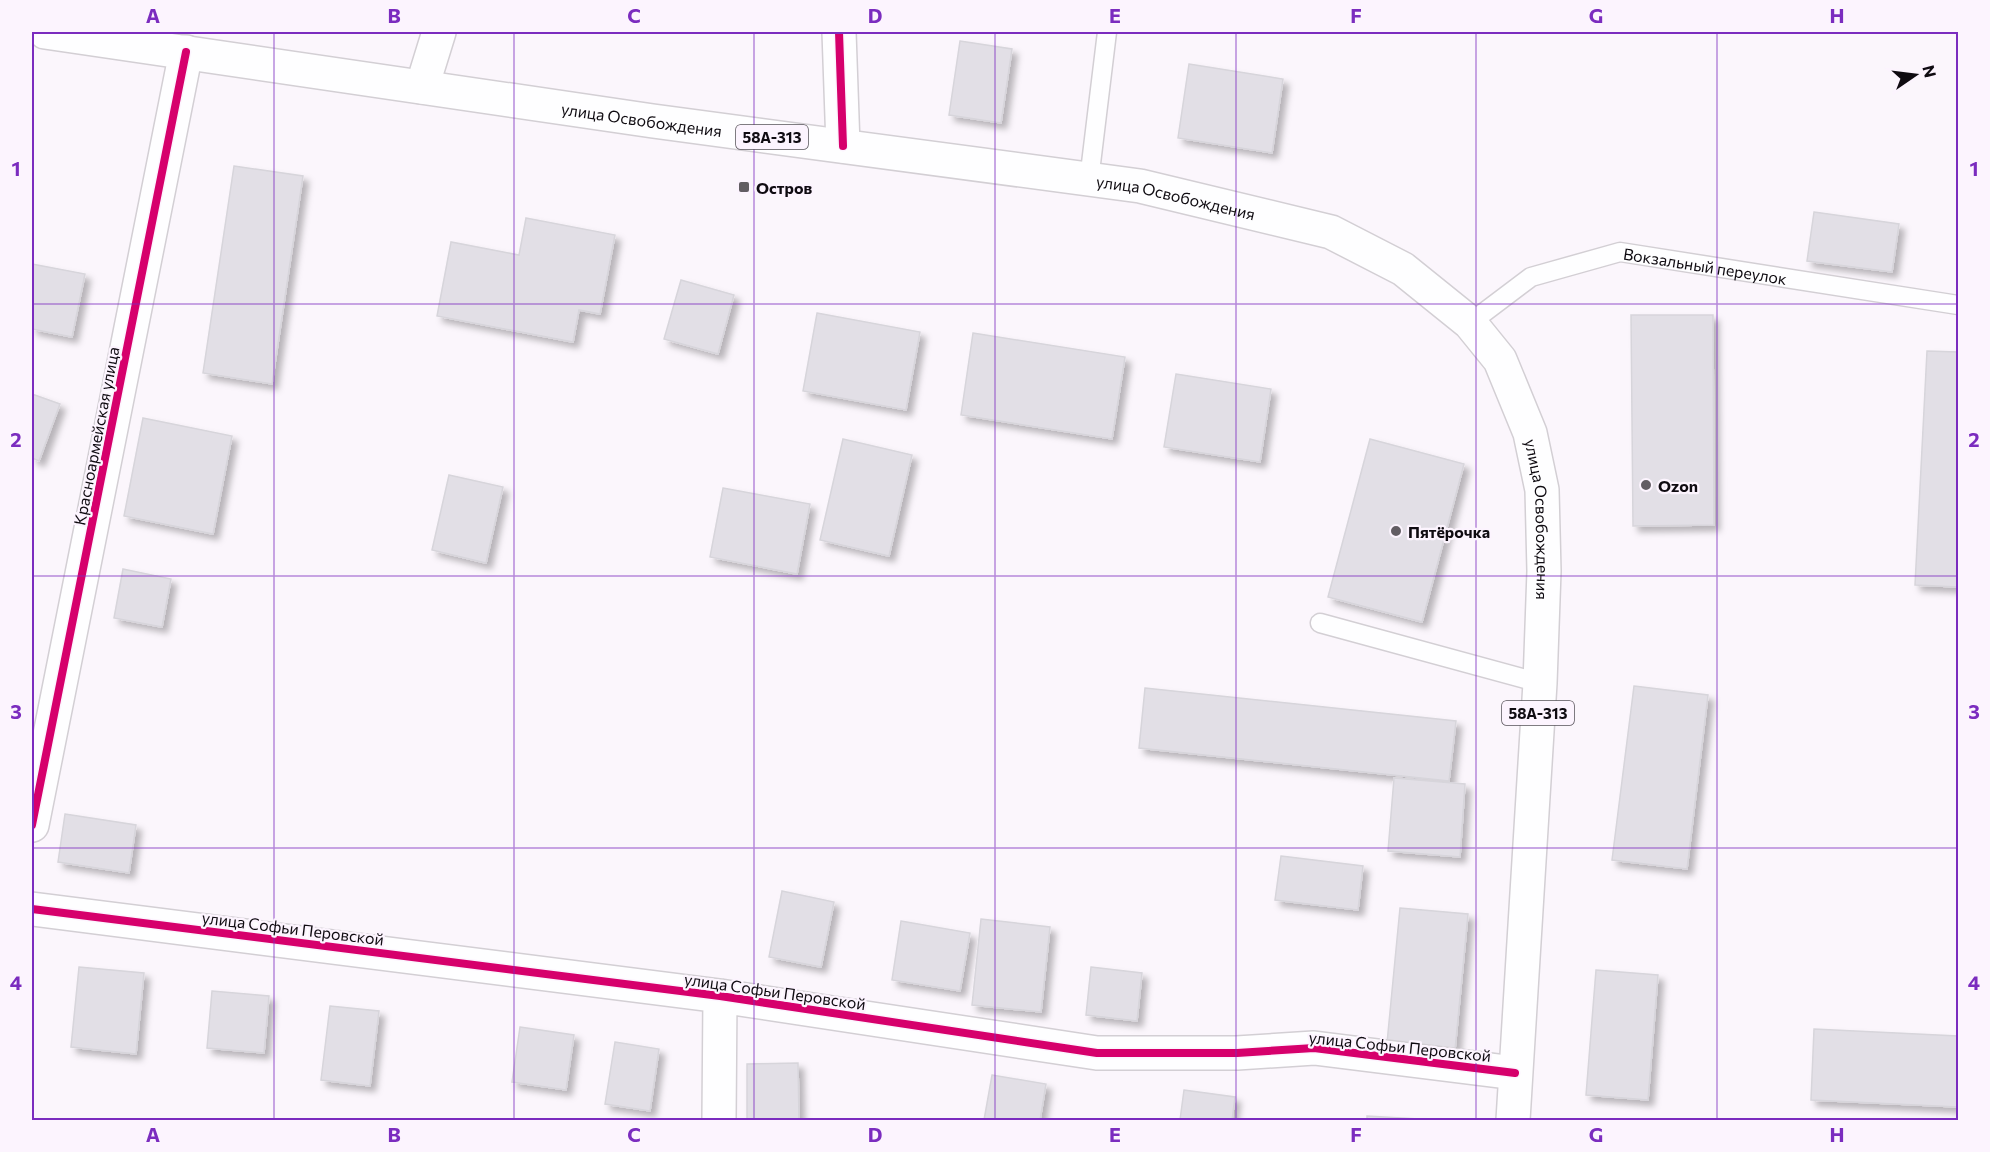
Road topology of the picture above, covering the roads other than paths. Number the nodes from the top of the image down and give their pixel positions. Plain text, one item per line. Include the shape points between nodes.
1 (45, 32) edge
2 (439, 32) edge
3 (839, 32) edge
4 (1107, 32) edge
5 (186, 52) junction
6 (422, 87) junction
7 (843, 146) junction
8 (1089, 180) junction
9 (1959, 304) edge
10 (1470, 324) junction
11 (1320, 623) dead end
12 (1540, 683) junction
13 (32, 825) edge
14 (32, 909) edge
15 (720, 996) junction
16 (1515, 1073) junction
17 (719, 1120) edge
18 (1513, 1120) edge

1 - 5 street, улица Освобождения / 58А-313
2 - 6 street
3 - 7 street
4 - 8 lane
5 - 6 street, улица Освобождения / 58А-313
5 - 13 street, Красноармейская улица
6 - 7 street, улица Освобождения / 58А-313
7 - 8 street, улица Освобождения / 58А-313
8 - 10 street, улица Освобождения / 58А-313 via 1140,186 1331,232 1403,269
9 - 10 lane, Вокзальный переулок via 1620,252 1531,277
10 - 12 street, улица Освобождения / 58А-313 via 1500,360 1530,433 1542,490
11 - 12 lane
12 - 16 street, улица Освобождения / 58А-313
14 - 15 street, улица Софьи Перовской
15 - 16 street, улица Софьи Перовской via 1097,1053 1238,1053 1314,1047
15 - 17 street
16 - 18 street, улица Освобождения / 58А-313

